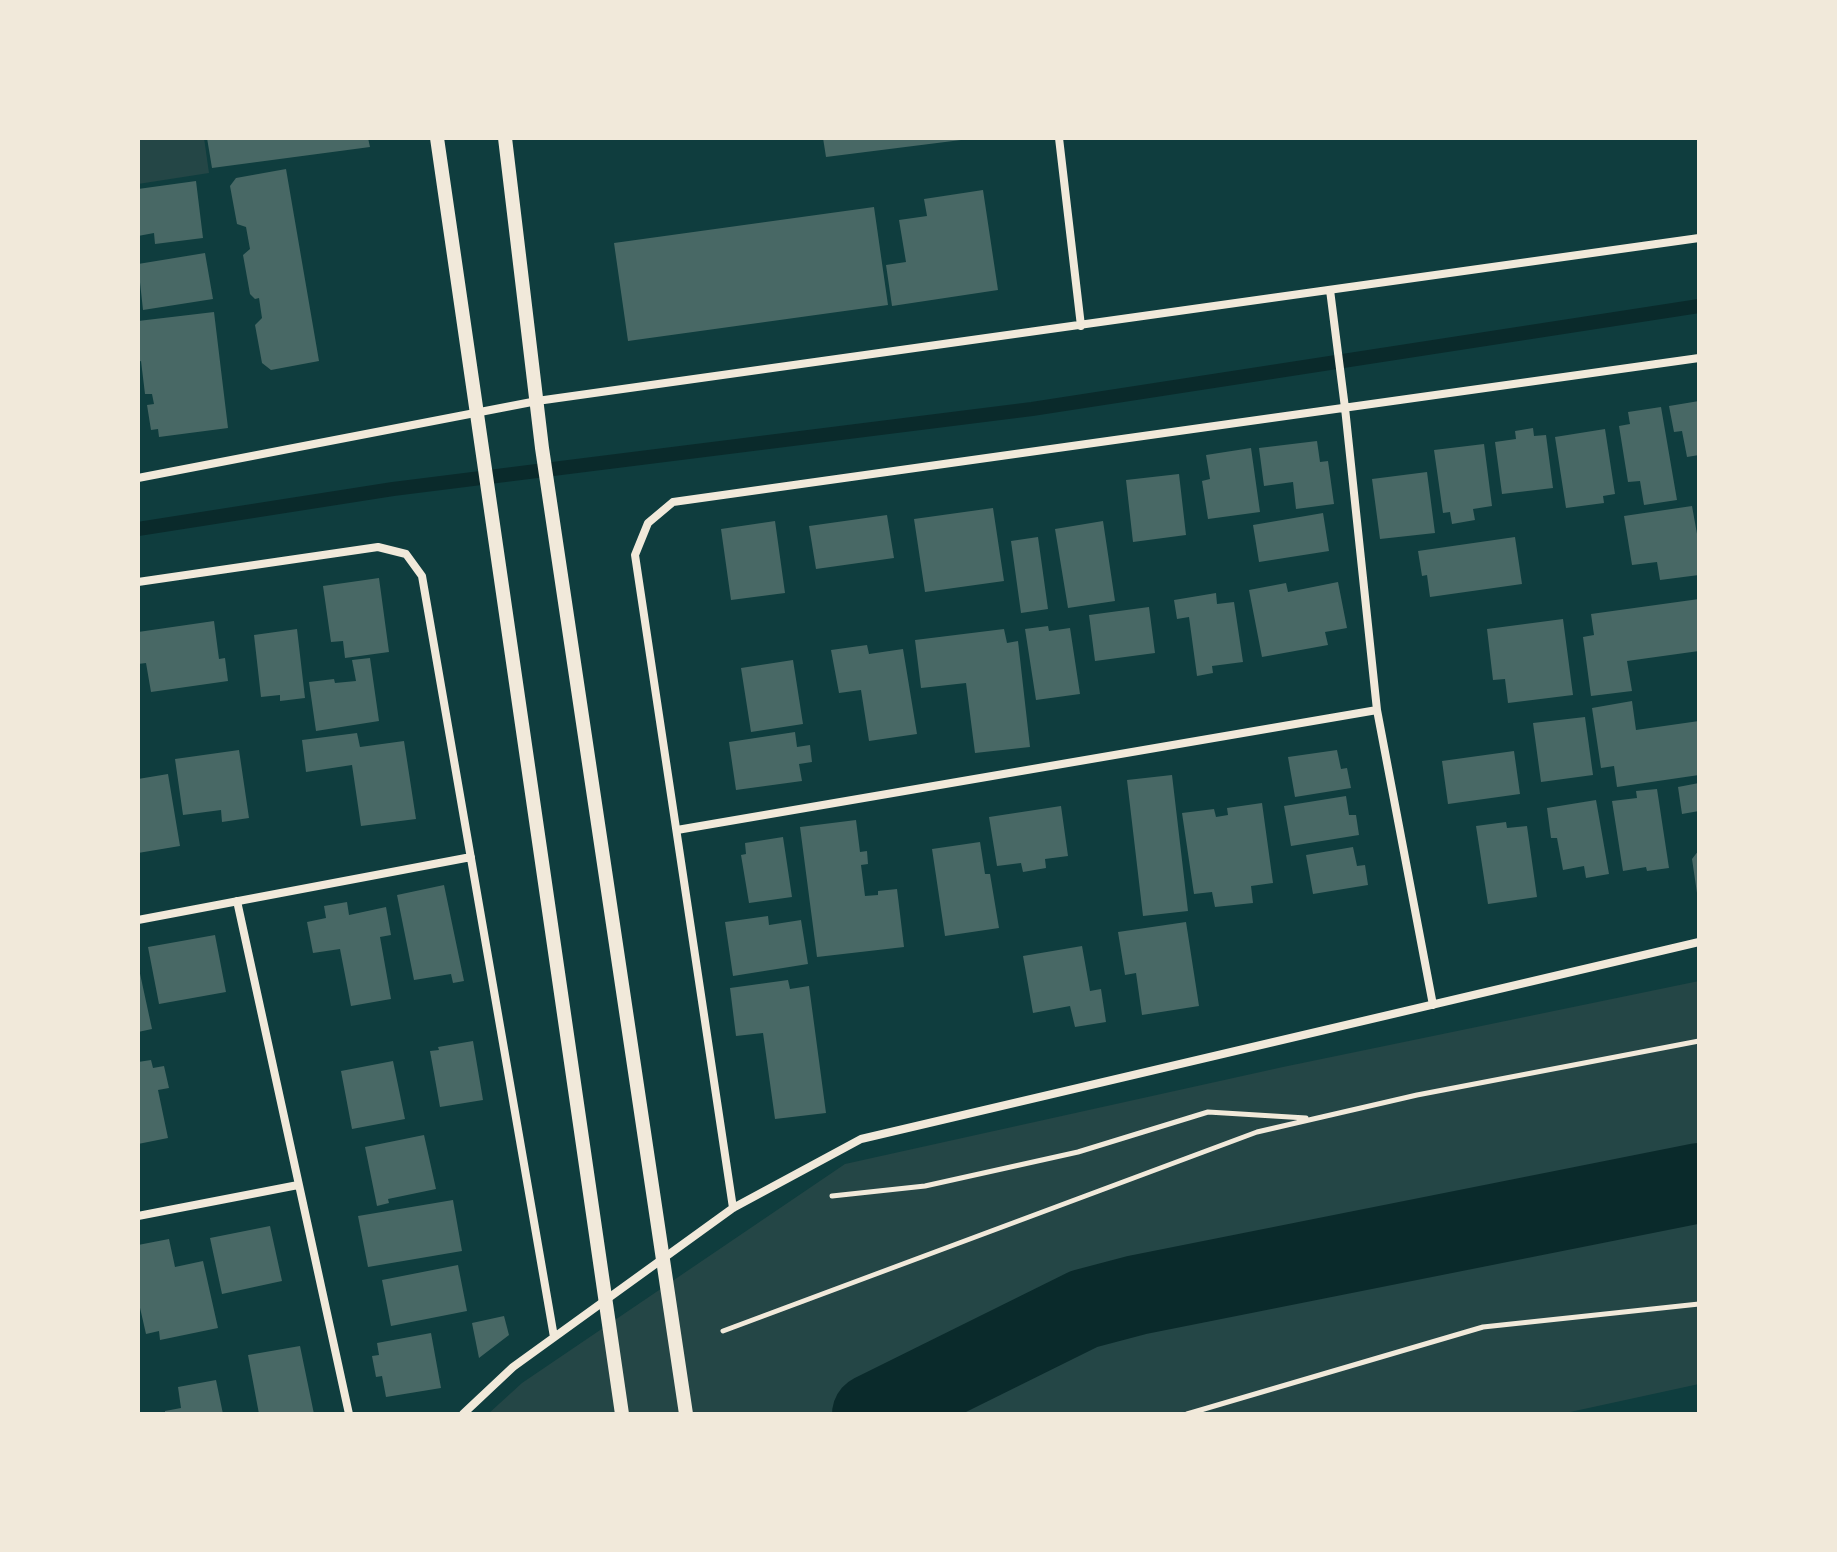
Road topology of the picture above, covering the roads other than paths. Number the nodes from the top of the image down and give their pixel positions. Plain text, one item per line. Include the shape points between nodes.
1 (437, 138) edge
2 (505, 138) edge
3 (1059, 138) edge
4 (1699, 238) edge
5 (1330, 290) junction
6 (1081, 326) junction
7 (1699, 358) edge
8 (537, 401) junction
9 (1345, 408) junction
10 (477, 412) junction
11 (138, 478) edge
12 (138, 582) edge
13 (1377, 710) junction
14 (677, 830) junction
15 (471, 857) junction
16 (237, 901) junction
17 (138, 920) edge
18 (1699, 942) edge
19 (1433, 1005) junction
20 (298, 1185) junction
21 (733, 1208) junction
22 (138, 1216) edge
23 (554, 1337) junction
24 (349, 1414) edge
25 (463, 1414) edge
26 (622, 1414) edge
27 (686, 1414) edge

1 - 10 street
2 - 8 street
3 - 6 street
4 - 5 street
5 - 6 street
5 - 9 street
6 - 8 street
7 - 9 street
8 - 10 street
8 - 27 street
9 - 13 street
9 - 14 street via 673,502 648,523 635,555
10 - 11 street
10 - 26 street
12 - 15 street via 378,547 406,554 422,576
13 - 14 street
13 - 19 street
14 - 21 street
15 - 16 street
15 - 23 street
16 - 17 street
16 - 20 street
18 - 19 street
19 - 21 street via 861,1139
20 - 22 street
20 - 24 street
21 - 23 street
23 - 25 street

